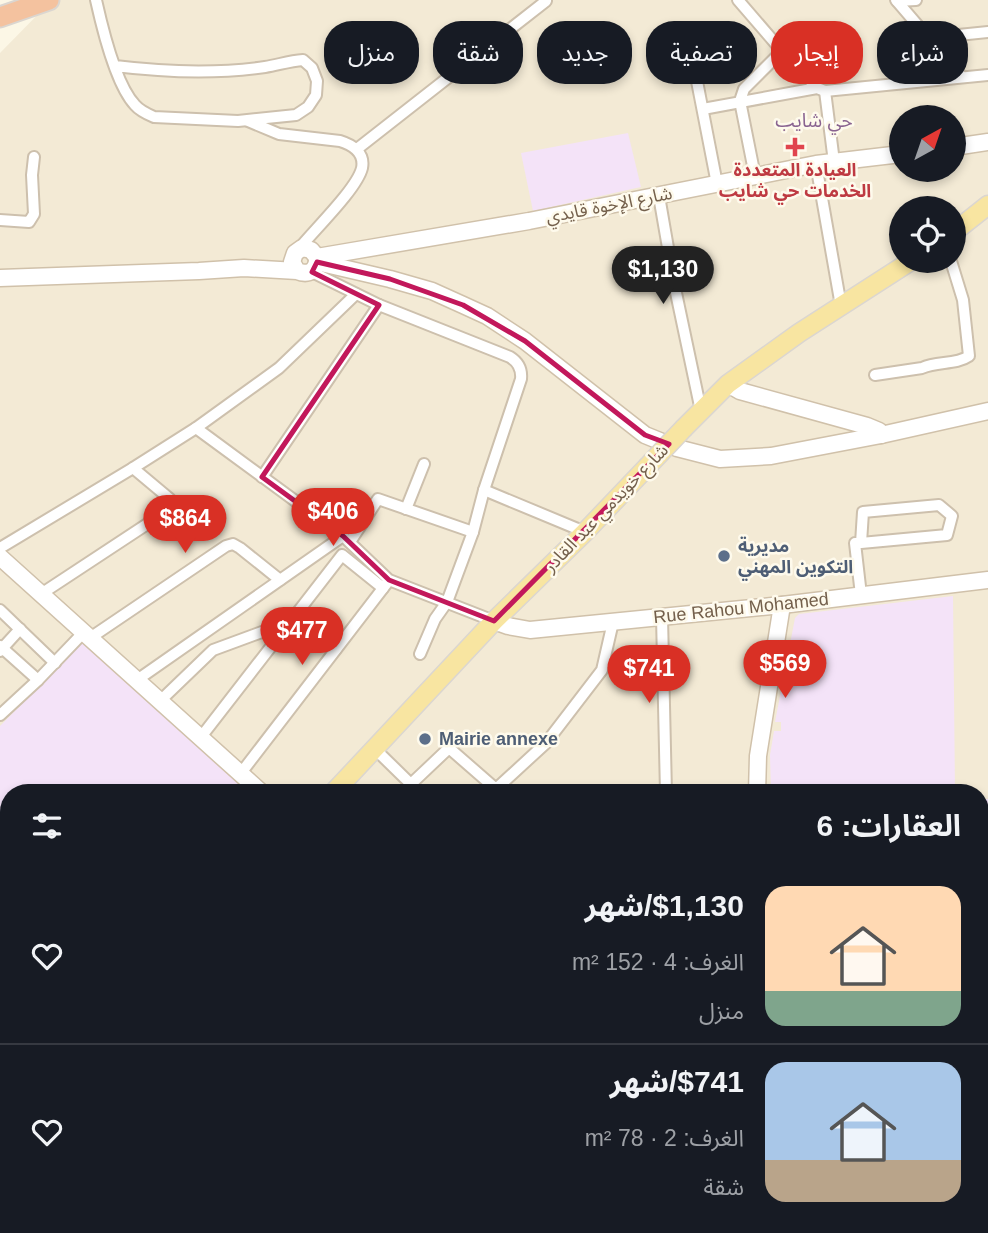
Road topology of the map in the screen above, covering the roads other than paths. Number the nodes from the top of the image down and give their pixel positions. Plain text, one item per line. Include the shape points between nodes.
1 (49, 0) edge
2 (96, 0) edge
3 (738, 0) edge
4 (916, 0) edge
5 (546, 1) edge
6 (897, 1) edge
7 (0, 17) edge
8 (914, 21) edge
9 (988, 32) edge
10 (968, 34) edge
11 (771, 38) edge
12 (771, 62) edge
13 (115, 66) junction
14 (988, 75) edge
15 (968, 77) edge
16 (698, 84) edge
17 (816, 84) edge
18 (880, 84) edge
19 (821, 89) junction
20 (740, 101) junction
21 (703, 109) junction
22 (246, 120) junction
23 (988, 142) edge
24 (966, 145) edge
25 (357, 149) junction
26 (889, 155) edge
27 (34, 158) dead end
28 (834, 162) junction
29 (816, 164) junction
30 (755, 176) junction
31 (717, 184) junction
32 (659, 196) junction
33 (988, 205) edge
34 (0, 220) edge
35 (324, 220) junction
36 (966, 222) edge
37 (296, 251) junction
38 (312, 263) junction
39 (244, 268) junction
40 (892, 273) edge
41 (955, 273) edge
42 (0, 278) edge
43 (356, 294) junction
44 (379, 304) junction
45 (841, 306) junction
46 (875, 375) dead end
47 (728, 384) junction
48 (701, 411) junction
49 (988, 411) edge
50 (196, 428) junction
51 (881, 435) junction
52 (424, 464) dead end
53 (133, 468) junction
54 (262, 477) junction
55 (484, 490) junction
56 (406, 509) junction
57 (585, 531) junction
58 (473, 533) junction
59 (346, 539) junction
60 (860, 543) junction
61 (0, 548) edge
62 (0, 557) edge
63 (280, 580) junction
64 (988, 580) edge
65 (386, 584) junction
66 (41, 594) junction
67 (861, 595) junction
68 (447, 602) junction
69 (782, 604) junction
70 (0, 610) edge
71 (662, 617) junction
72 (294, 618) junction
73 (495, 621) junction
74 (613, 622) junction
75 (20, 629) junction
76 (87, 635) junction
77 (1, 648) edge
78 (336, 649) junction
79 (420, 654) dead end
80 (55, 663) junction
81 (38, 680) junction
82 (137, 680) junction
83 (160, 701) junction
84 (2, 709) edge
85 (201, 737) junction
86 (375, 749) junction
87 (241, 773) junction
88 (253, 784) edge
89 (342, 784) edge
90 (411, 784) joint
91 (490, 784) edge
92 (506, 784) edge
93 (667, 784) edge
94 (757, 784) edge

1 - 7 highway
2 - 13 street
3 - 11 street
4 - 6 street
5 - 25 street
6 - 8 street
9 - 10 street
12 - 20 street via 744,89
13 - 22 street via 134,105 144,113
13 - 22 street via 200,71 303,60 312,68 316,95 307,107 296,115
14 - 15 street
16 - 21 street
17 - 19 street
18 - 19 street
19 - 20 street
19 - 28 street
20 - 21 street
20 - 30 street
21 - 31 street
22 - 25 street via 279,134 340,141
23 - 24 street
25 - 35 street via 360,173
26 - 28 street, شارع الإخوة قايدي
27 - 34 street via 34,214 29,222
28 - 29 street, شارع الإخوة قايدي
29 - 30 street, شارع الإخوة قايدي
29 - 45 street
30 - 31 street, شارع الإخوة قايدي
31 - 32 street, شارع الإخوة قايدي
32 - 38 street, شارع الإخوة قايدي
32 - 48 street
33 - 36 main road
35 - 37 street
35 - 38 street
37 - 38 street via 292,262
37 - 39 street, شارع الإخوة قايدي
38 - 39 street, شارع الإخوة قايدي
38 - 43 street
38 - 51 street via 432,291 487,316 645,435 677,448 720,459 742,458
39 - 42 street, شارع الإخوة قايدي
40 - 45 main road, شارع خويدمي عبد القادر
41 - 46 street via 963,300 969,356
43 - 44 street
43 - 50 street via 279,368
44 - 54 street
44 - 55 street via 510,356 519,366 521,379
45 - 47 main road, شارع خويدمي عبد القادر
47 - 48 main road, شارع خويدمي عبد القادر
47 - 51 street via 867,426
48 - 57 main road, شارع خويدمي عبد القادر, bridge
49 - 51 street
50 - 53 street
50 - 54 street
52 - 56 street
53 - 61 street
53 - 66 street via 170,499 171,506
54 - 59 street
55 - 57 street
55 - 58 street
56 - 58 street
56 - 59 street via 378,499
57 - 73 main road, شارع خويدمي عبد القادر
58 - 68 street
59 - 63 street
59 - 65 street
60 - 60 street via 947,534 952,516 939,505 863,512
60 - 67 street via 855,543
62 - 66 street
63 - 76 street via 233,544
63 - 82 street
64 - 67 street, Rue Rahou Mohamed
65 - 68 street
65 - 72 street via 342,555
65 - 78 street
66 - 76 street
67 - 69 street, Rue Rahou Mohamed
68 - 73 street
68 - 79 street
69 - 71 street, Rue Rahou Mohamed
69 - 94 street
70 - 75 street
71 - 74 street, Rue Rahou Mohamed
71 - 93 street
72 - 78 street
72 - 83 street via 213,650
72 - 85 street
73 - 74 street, Rue Rahou Mohamed via 530,630
73 - 86 main road, شارع خويدمي عبد القادر
74 - 92 street via 602,670 546,743
75 - 77 street
75 - 80 street
76 - 80 street
76 - 82 street
77 - 81 street
78 - 87 street
80 - 81 street
81 - 84 street
82 - 83 street
83 - 85 street
85 - 87 street
86 - 89 main road, شارع خويدمي عبد القادر
86 - 90 street
87 - 88 street
90 - 91 street via 449,748

